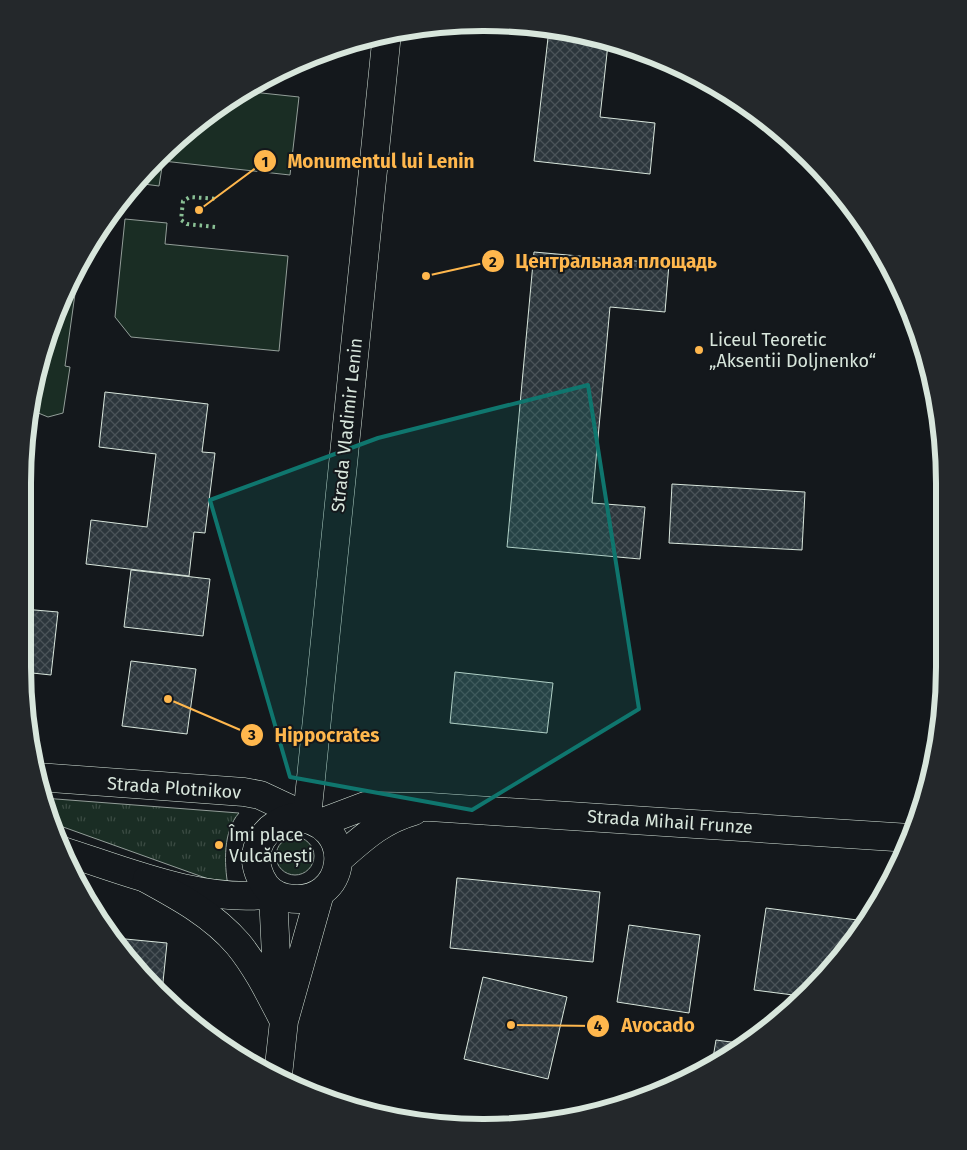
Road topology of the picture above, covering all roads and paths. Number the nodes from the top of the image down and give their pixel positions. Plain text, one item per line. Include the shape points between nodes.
1 (386, 42) edge
2 (45, 778) edge
3 (430, 807) junction
4 (313, 820) junction
5 (902, 837) edge
6 (72, 853) edge
7 (339, 858) junction
8 (147, 879) junction
9 (320, 893) junction
10 (273, 894) junction
11 (284, 1021) junction
12 (279, 1070) edge

1 - 4 main road, Strada Vladimir Lenin
2 - 4 main road, Strada Plotnikov via 244,792 260,795
3 - 4 main road, Strada Mihail Frunze via 366,806
3 - 5 main road, Strada Mihail Frunze
3 - 7 main road, Strada Mihail Frunze via 394,816
4 - 7 main road via 330,832
4 - 10 main road via 293,817 280,820 260,839 256,865
6 - 8 main road
7 - 9 main road via 330,884
8 - 10 main road via 231,897
8 - 11 main road via 188,902 238,944 260,975
9 - 10 main road via 294,900
9 - 11 main road
10 - 11 main road via 277,977
11 - 12 main road

